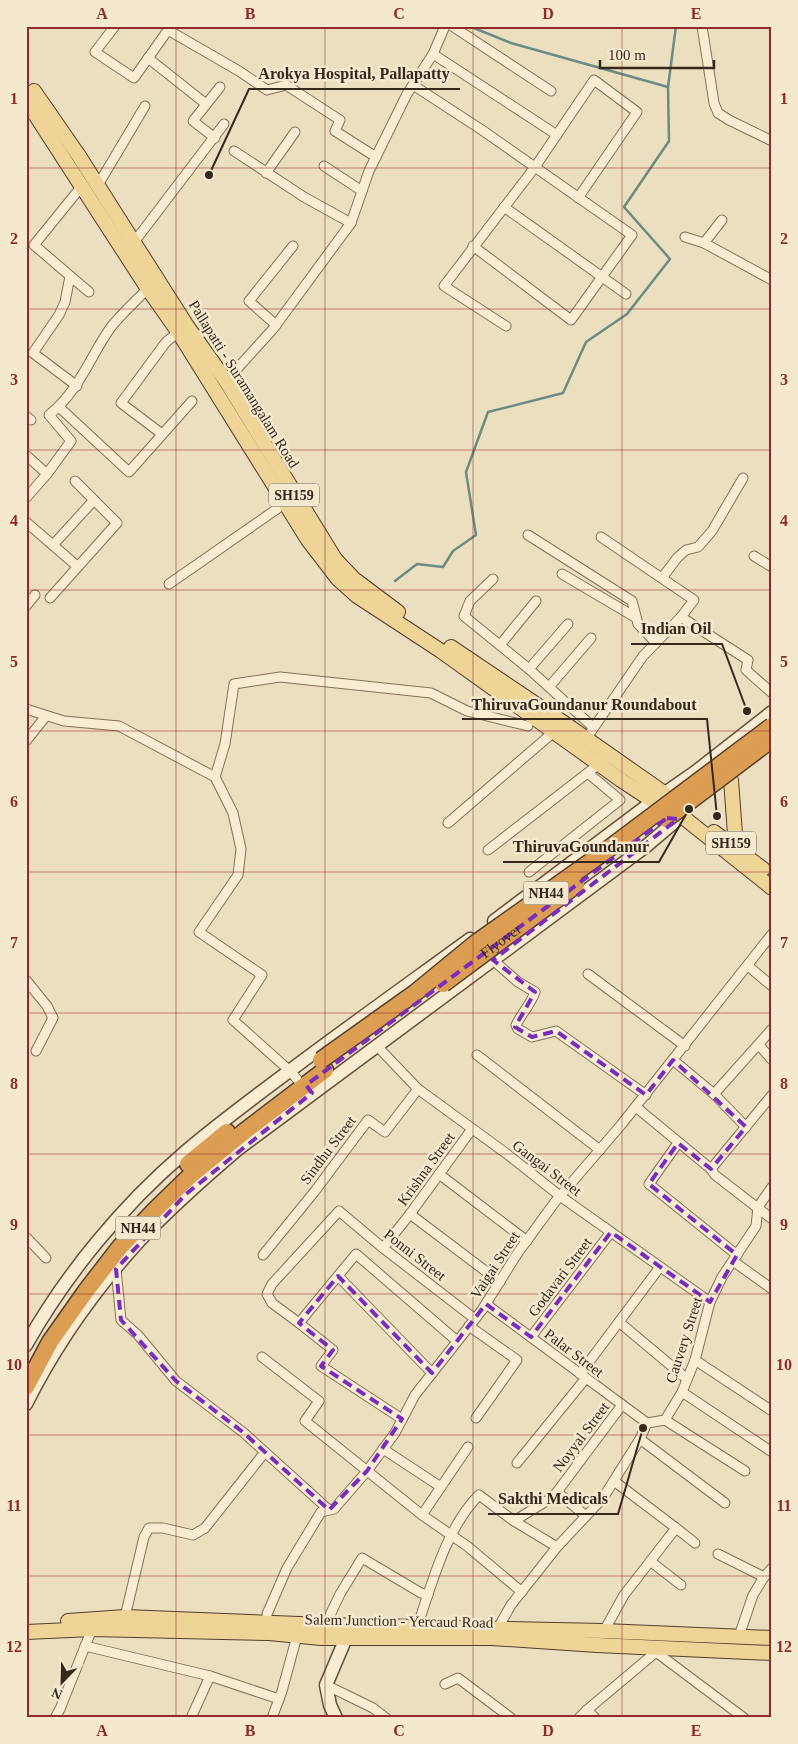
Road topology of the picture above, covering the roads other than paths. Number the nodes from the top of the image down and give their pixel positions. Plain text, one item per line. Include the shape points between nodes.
1 (115, 26) edge
2 (445, 26) edge
3 (452, 26) edge
4 (702, 26) edge
5 (434, 54) junction
6 (148, 58) junction
7 (413, 85) junction
8 (220, 87) dead end
9 (28, 91) edge
10 (550, 91) dead end
11 (206, 104) junction
12 (145, 106) dead end
13 (224, 124) dead end
14 (295, 132) dead end
15 (557, 135) junction
16 (214, 138) junction
17 (772, 141) edge
18 (234, 151) dead end
19 (376, 157) junction
20 (324, 166) dead end
21 (534, 167) junction
22 (266, 172) junction
23 (98, 185) junction
24 (81, 187) junction
25 (362, 191) junction
26 (578, 198) junction
27 (504, 207) junction
28 (722, 220) dead end
29 (351, 223) junction
30 (686, 237) dead end
31 (135, 242) junction
32 (704, 242) junction
33 (293, 246) dead end
34 (473, 246) junction
35 (70, 276) junction
36 (602, 276) junction
37 (158, 278) junction
38 (772, 280) edge
39 (148, 288) junction
40 (89, 292) dead end
41 (626, 294) dead end
42 (276, 325) junction
43 (506, 326) dead end
44 (183, 329) junction
45 (226, 381) junction
46 (77, 386) junction
47 (192, 401) dead end
48 (58, 407) junction
49 (162, 434) junction
50 (26, 455) edge
51 (47, 474) junction
52 (743, 478) dead end
53 (75, 481) dead end
54 (26, 498) edge
55 (94, 500) junction
56 (284, 504) junction
57 (26, 522) edge
58 (528, 535) dead end
59 (601, 537) dead end
60 (53, 545) junction
61 (754, 556) dead end
62 (77, 566) junction
63 (772, 567) edge
64 (562, 574) dead end
65 (662, 578) junction
66 (493, 580) dead end
67 (169, 584) dead end
68 (35, 595) dead end
69 (50, 598) dead end
70 (536, 601) dead end
71 (26, 606) edge
72 (635, 617) junction
73 (681, 617) junction
74 (568, 624) dead end
75 (590, 638) dead end
76 (656, 643) junction
77 (500, 645) junction
78 (529, 669) junction
79 (549, 687) junction
80 (772, 693) edge
81 (26, 709) edge
82 (772, 712) edge
83 (46, 716) junction
84 (528, 726) dead end
85 (772, 726) edge
86 (559, 727) junction
87 (590, 733) junction
88 (772, 739) edge
89 (26, 741) edge
90 (772, 749) edge
91 (611, 755) junction
92 (594, 768) junction
93 (215, 777) junction
94 (731, 780) junction
95 (661, 797) junction
96 (684, 815) junction
97 (448, 823) dead end
98 (736, 848) junction
99 (488, 850) dead end
100 (529, 872) dead end
101 (770, 872) edge
102 (772, 888) edge
103 (772, 934) edge
104 (492, 960) junction
105 (748, 966) junction
106 (588, 974) dead end
107 (26, 980) edge
108 (772, 986) edge
109 (772, 1029) edge
110 (759, 1045) junction
111 (377, 1046) junction
112 (685, 1046) junction
113 (36, 1051) dead end
114 (477, 1055) dead end
115 (674, 1060) junction
116 (772, 1060) edge
117 (323, 1065) junction
118 (301, 1082) junction
119 (418, 1089) junction
120 (714, 1094) junction
121 (646, 1095) junction
122 (772, 1095) edge
123 (282, 1096) junction
124 (636, 1107) junction
125 (746, 1127) junction
126 (472, 1129) junction
127 (678, 1143) junction
128 (600, 1150) junction
129 (711, 1169) junction
130 (439, 1174) junction
131 (772, 1187) edge
132 (560, 1196) junction
133 (758, 1207) junction
134 (410, 1214) junction
135 (772, 1219) edge
136 (611, 1232) junction
137 (26, 1237) edge
138 (527, 1240) junction
139 (383, 1248) junction
140 (263, 1255) dead end
141 (46, 1258) dead end
142 (735, 1258) junction
143 (660, 1267) junction
144 (116, 1269) junction
145 (338, 1276) junction
146 (500, 1282) junction
147 (772, 1289) edge
148 (710, 1302) junction
149 (486, 1304) junction
150 (619, 1322) junction
151 (299, 1323) junction
152 (472, 1323) junction
153 (531, 1337) junction
154 (457, 1341) junction
155 (26, 1345) edge
156 (262, 1357) dead end
157 (695, 1360) junction
158 (26, 1365) edge
159 (432, 1373) junction
160 (583, 1376) junction
161 (687, 1380) junction
162 (26, 1387) edge
163 (682, 1392) junction
164 (26, 1404) edge
165 (622, 1405) junction
166 (772, 1411) edge
167 (476, 1418) dead end
168 (402, 1419) junction
169 (665, 1420) junction
170 (647, 1423) junction
171 (640, 1438) junction
172 (468, 1447) dead end
173 (383, 1449) junction
174 (265, 1452) junction
175 (772, 1452) edge
176 (517, 1463) dead end
177 (367, 1471) junction
178 (745, 1471) dead end
179 (614, 1481) junction
180 (441, 1487) junction
181 (557, 1492) junction
182 (725, 1503) dead end
183 (329, 1510) junction
184 (422, 1515) junction
185 (586, 1516) junction
186 (514, 1521) junction
187 (676, 1528) junction
188 (451, 1536) junction
189 (695, 1543) dead end
190 (557, 1547) junction
191 (718, 1554) dead end
192 (650, 1561) junction
193 (772, 1568) edge
194 (764, 1577) junction
195 (681, 1585) dead end
196 (522, 1592) junction
197 (428, 1595) junction
198 (124, 1617) junction
199 (266, 1622) junction
200 (26, 1623) edge
201 (325, 1625) junction
202 (417, 1626) junction
203 (498, 1628) junction
204 (92, 1629) junction
205 (604, 1631) junction
206 (26, 1632) edge
207 (297, 1636) junction
208 (740, 1636) junction
209 (320, 1638) junction
210 (346, 1638) junction
211 (772, 1638) edge
212 (646, 1644) junction
213 (85, 1646) junction
214 (772, 1652) edge
215 (210, 1676) junction
216 (445, 1684) dead end
217 (326, 1685) junction
218 (279, 1700) junction
219 (587, 1710) junction
220 (55, 1718) edge
221 (191, 1718) edge
222 (272, 1718) edge
223 (336, 1718) edge
224 (386, 1718) edge
225 (511, 1718) edge
226 (579, 1718) edge
227 (596, 1718) edge
228 (744, 1718) edge

1 - 6 street via 95,52 134,78
2 - 5 street
3 - 10 street
4 - 17 street via 718,113
5 - 7 street
5 - 15 street
6 - 11 street
6 - 19 street via 168,30 268,90 286,85 340,120 335,131
7 - 19 street
7 - 21 street
8 - 11 street
9 - 23 main road, Pallapatti - Suramangalam Road / SH159
9 - 24 main road
11 - 16 street via 193,121
12 - 23 street
13 - 16 street
14 - 22 street
15 - 21 street
15 - 26 street via 594,80 637,112
16 - 31 street
18 - 22 street
19 - 25 street
20 - 25 street
21 - 26 street
21 - 27 street
22 - 29 street
23 - 31 main road, Pallapatti - Suramangalam Road / SH159
24 - 35 street via 34,245
24 - 39 main road
25 - 29 street
26 - 36 street via 632,235
27 - 34 street
27 - 36 street
28 - 32 street
29 - 42 street
30 - 32 street
31 - 37 main road, Pallapatti - Suramangalam Road / SH159
32 - 38 street
33 - 42 street via 249,301
34 - 36 street via 571,320
34 - 43 street via 444,286
35 - 40 street
35 - 46 street via 59,315 33,353
36 - 41 street
37 - 39 street
37 - 44 main road, Pallapatti - Suramangalam Road / SH159
39 - 44 main road
39 - 46 street via 112,327
42 - 45 street
44 - 45 main road, Pallapatti - Suramangalam Road / SH159
44 - 49 street via 162,348 121,403
44 - 56 main road
45 - 86 main road, Pallapatti - Suramangalam Road / SH159 via 335,559 354,579
46 - 48 street
47 - 49 street
48 - 49 street via 129,472
48 - 51 street via 49,414 72,441
50 - 51 street
51 - 54 street
52 - 65 street via 712,532 698,547 686,550 677,558
53 - 55 street
55 - 60 street
55 - 62 street via 117,523
56 - 67 street
56 - 86 main road via 338,579 357,596
57 - 60 street
58 - 72 street via 632,601
59 - 65 street
60 - 62 street
61 - 63 street
62 - 69 street
64 - 72 street
65 - 73 street via 694,600
66 - 77 street via 470,601 464,616
68 - 71 street
70 - 77 street
72 - 76 street
73 - 76 street
73 - 80 street via 748,660 746,670
74 - 78 street
75 - 79 street
76 - 87 street via 643,656
77 - 78 street
78 - 79 street
79 - 87 street
81 - 83 street
82 - 95 street
83 - 89 street
83 - 93 street via 64,721 119,726
84 - 93 street via 467,712 432,693 280,677 234,684 225,744
85 - 117 highway, NH44, bridge via 476,943
86 - 87 main road, Pallapatti - Suramangalam Road / SH159
86 - 92 main road
86 - 97 street
87 - 91 main road, Pallapatti - Suramangalam Road / SH159
88 - 117 highway, Flyover / NH44, bridge
90 - 94 street
91 - 92 street
91 - 95 main road, Pallapatti - Suramangalam Road / SH159
92 - 95 main road
92 - 99 street
92 - 100 street via 620,800
93 - 118 street via 233,813 241,849 238,875 199,932 262,975 233,1020
94 - 96 street
94 - 98 main road
95 - 96 main road, SH159 via 659,809 665,817 673,820
95 - 96 main road, SH159 via 676,790 684,794 689,801
95 - 118 street via 510,909
96 - 98 main road, SH159
96 - 102 main road
96 - 104 street via 646,847
98 - 101 main road, SH159
103 - 105 street, Vaigai Street
104 - 111 street
104 - 121 street via 535,992 520,1016 516,1025 518,1029 532,1038 556,1031
105 - 108 street
105 - 112 street, Vaigai Street
106 - 112 street
107 - 113 street via 53,1018
109 - 110 street
110 - 116 street
110 - 120 street
111 - 118 street
111 - 119 street, Gangai Street
112 - 115 street, Vaigai Street
114 - 128 street
115 - 120 street
115 - 121 street, Vaigai Street
117 - 118 highway, NH44
118 - 123 highway, NH44
118 - 144 street via 238,1149 139,1241
118 - 155 street via 218,1125 146,1189 101,1238 44,1314
119 - 126 street, Gangai Street
119 - 140 street, Sindhu Street via 385,1132 368,1120
120 - 125 street
121 - 124 street, Vaigai Street
122 - 125 street
123 - 158 highway, NH44 via 207,1146 149,1200 77,1285
123 - 162 highway, NH44 via 191,1175 120,1247 50,1342
124 - 127 street
124 - 128 street, Vaigai Street
125 - 129 street
126 - 130 street, Krishna Street
126 - 132 street, Gangai Street
127 - 129 street
127 - 142 street via 649,1184
128 - 132 street, Vaigai Street
129 - 133 street
130 - 134 street, Krishna Street
130 - 138 street
131 - 133 street, Cauvery Street
132 - 136 street, Gangai Street
132 - 138 street, Vaigai Street
133 - 135 street
133 - 142 street, Cauvery Street via 756,1226
134 - 139 street, Krishna Street
134 - 146 street
136 - 143 street, Gangai Street
136 - 153 street, Godavari Street
137 - 141 street
138 - 146 street, Vaigai Street
139 - 151 street, Ponni Street via 339,1211 272,1284 267,1294 272,1303
139 - 152 street, Ponni Street
142 - 147 street
142 - 148 street, Cauvery Street
143 - 148 street, Gangai Street
143 - 150 street
144 - 164 street via 59,1346
144 - 174 street via 121,1320 138,1335 176,1381
145 - 151 street
145 - 154 street via 356,1254
145 - 159 street
146 - 149 street, Vaigai Street
148 - 157 street, Cauvery Street
149 - 152 street, Vaigai Street
149 - 153 street, Palar Street
150 - 160 street
150 - 161 street
151 - 168 street via 332,1350 321,1366
152 - 154 street, Vaigai Street
152 - 167 street, Ponni Street via 517,1360
153 - 160 street, Palar Street
154 - 159 street, Vaigai Street
156 - 177 street via 319,1401 305,1421
157 - 161 street, Cauvery Street
157 - 166 street
159 - 168 street, Vaigai Street
160 - 165 street, Palar Street
160 - 176 street
161 - 163 street, Cauvery Street
163 - 169 street, Cauvery Street
163 - 175 street
165 - 170 street, Palar Street
165 - 181 street, Noyyal Street
168 - 173 street, Vaigai Street
169 - 170 street
169 - 178 street
170 - 171 street
171 - 179 street
171 - 182 street
172 - 180 street
173 - 177 street, Vaigai Street
173 - 180 street
174 - 183 street
174 - 198 street via 205,1528 193,1535 149,1528
177 - 183 street, Vaigai Street via 334,1509
177 - 184 street
179 - 185 street
179 - 187 street
180 - 184 street
181 - 185 street
181 - 186 street, Noyyal Street
183 - 199 street, Vaigai Street via 321,1512 287,1568
184 - 188 street
185 - 190 street
186 - 188 street via 479,1495
186 - 190 street
187 - 189 street
187 - 192 street
188 - 196 street
188 - 197 street
190 - 196 street
191 - 194 street
192 - 195 street
192 - 205 street via 624,1595
193 - 194 street
194 - 208 street
196 - 203 street
197 - 201 street via 362,1558
197 - 202 street
198 - 199 main road
198 - 200 main road
199 - 201 main road
201 - 202 main road
201 - 209 street
202 - 203 main road
203 - 205 main road
204 - 206 main road, Salem Junction - Yercaud Road
204 - 207 main road, Salem Junction - Yercaud Road
204 - 213 street
205 - 212 main road
207 - 209 main road, Salem Junction - Yercaud Road
207 - 218 street
208 - 211 main road
208 - 212 main road
209 - 210 main road, Salem Junction - Yercaud Road
210 - 212 main road, Salem Junction - Yercaud Road via 492,1638
210 - 217 street
212 - 214 main road, Salem Junction - Yercaud Road
212 - 219 street
212 - 228 street
213 - 215 street
213 - 220 street
215 - 218 street
215 - 221 street
216 - 225 street via 458,1678
217 - 223 street
217 - 224 street
218 - 222 street
219 - 226 street
219 - 227 street

